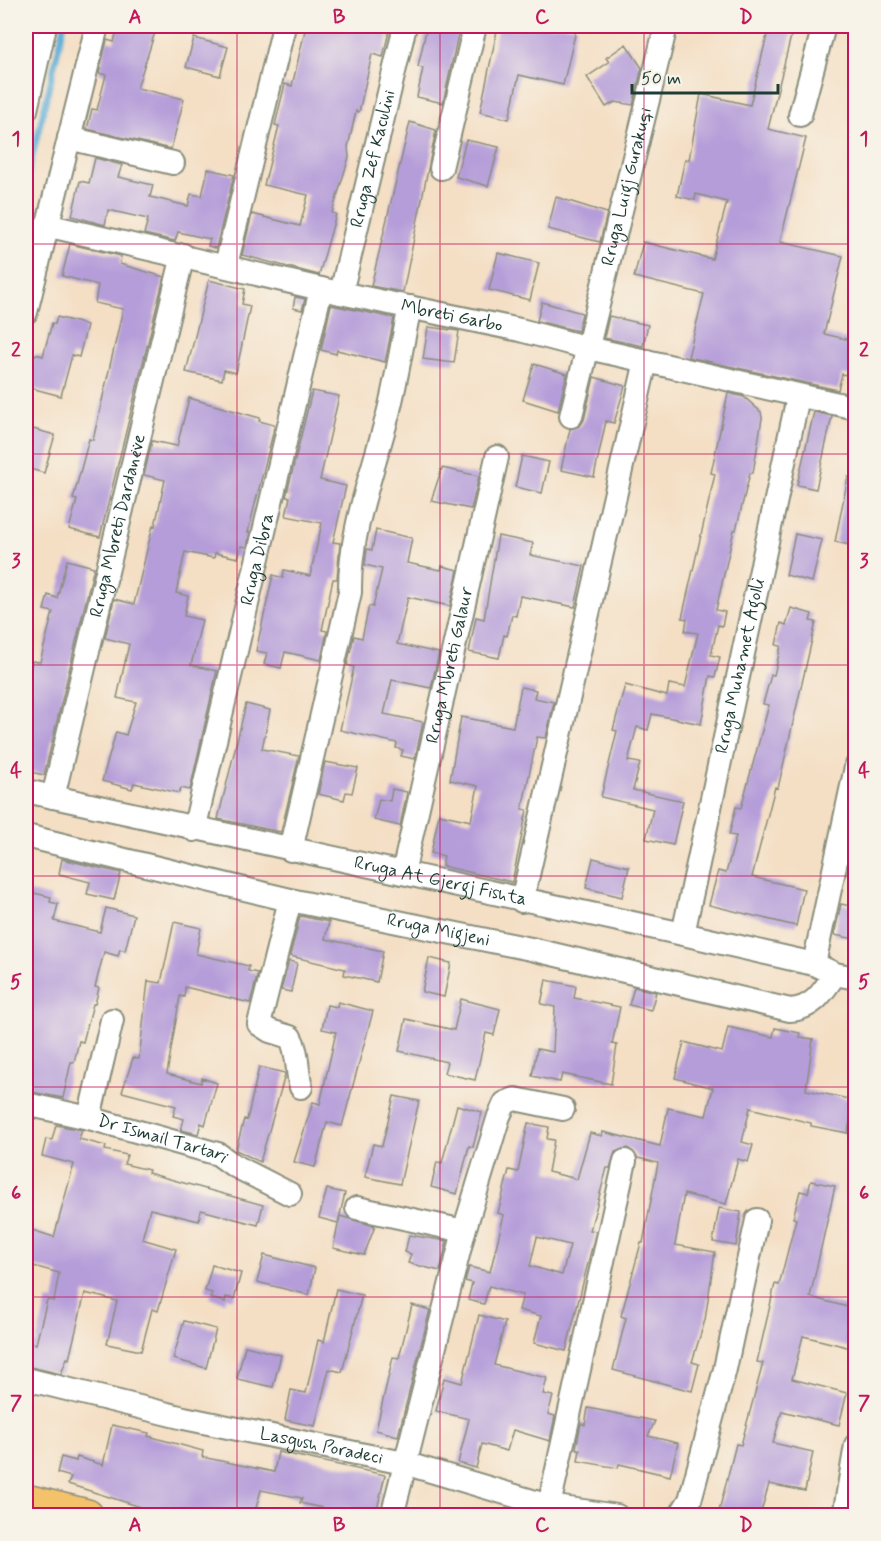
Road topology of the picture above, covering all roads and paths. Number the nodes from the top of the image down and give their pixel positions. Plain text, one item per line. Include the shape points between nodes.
1 (45, 26) edge
2 (97, 26) edge
3 (284, 26) edge
4 (405, 26) edge
5 (475, 26) edge
6 (666, 26) edge
7 (824, 26) edge
8 (26, 110) edge
9 (800, 115) dead end
10 (69, 138) junction
11 (173, 164) dead end
12 (441, 168) dead end
13 (46, 225) junction
14 (183, 255) junction
15 (226, 265) junction
16 (331, 291) junction
17 (410, 307) junction
18 (26, 312) edge
19 (588, 348) junction
20 (646, 362) junction
21 (798, 397) junction
22 (855, 408) edge
23 (571, 416) dead end
24 (497, 457) dead end
25 (855, 767) edge
26 (26, 791) edge
27 (53, 796) junction
28 (194, 830) junction
29 (26, 836) edge
30 (291, 850) junction
31 (403, 873) junction
32 (290, 900) junction
33 (522, 901) junction
34 (683, 934) junction
35 (814, 964) junction
36 (845, 976) edge
37 (112, 1020) dead end
38 (301, 1087) dead end
39 (26, 1104) edge
40 (563, 1109) dead end
41 (89, 1118) junction
42 (626, 1161) dead end
43 (290, 1194) dead end
44 (357, 1208) dead end
45 (757, 1220) dead end
46 (464, 1231) junction
47 (26, 1379) edge
48 (855, 1445) edge
49 (404, 1463) junction
50 (26, 1501) edge
51 (549, 1506) junction
52 (87, 1515) edge
53 (392, 1515) edge
54 (617, 1515) edge
55 (680, 1515) edge
56 (844, 1515) edge

1 - 8 street
2 - 10 street
3 - 15 street
4 - 16 street, Rruga Zef Kaculini
5 - 12 street
6 - 19 street, Rruga Luigj Gurakuqi
7 - 9 street
10 - 11 street
10 - 13 street
13 - 14 street, Mbreti Garbo
13 - 18 street
14 - 15 street, Mbreti Garbo
14 - 27 street, Rruga Mbreti Dardanëve
15 - 16 street, Mbreti Garbo
16 - 17 street, Mbreti Garbo
16 - 28 street, Rruga Dibra
17 - 19 street, Mbreti Garbo
17 - 30 street
19 - 20 street, Mbreti Garbo
19 - 23 street, Rruga Luigj Gurakuqi
20 - 21 street, Mbreti Garbo
20 - 33 street
21 - 22 street, Mbreti Garbo
21 - 34 street, Rruga Muhamet Agolli
24 - 31 street, Rruga Mbreti Galaur
25 - 35 street
26 - 27 street, Rruga At Gjergj Fishta
27 - 28 street, Rruga At Gjergj Fishta
28 - 30 street, Rruga At Gjergj Fishta
29 - 32 street, Rruga Migjeni
30 - 31 street, Rruga At Gjergj Fishta
31 - 33 street, Rruga At Gjergj Fishta
32 - 36 street, Rruga Migjeni via 531,949 790,1010 804,1010
32 - 38 street via 259,1024 290,1037 296,1047
33 - 34 street, Rruga At Gjergj Fishta
34 - 35 street, Rruga At Gjergj Fishta
35 - 36 street, Rruga At Gjergj Fishta
37 - 41 street
39 - 41 street, Dr Ismail Tartari
40 - 46 street via 515,1099 505,1103
41 - 43 street, Dr Ismail Tartari via 218,1154
42 - 51 street
44 - 46 street
45 - 55 street via 725,1368 690,1500
46 - 49 street
47 - 49 street, Lasgush Poradeci via 184,1418
48 - 56 street
49 - 51 street, Lasgush Poradeci
49 - 53 street
50 - 52 highway
51 - 54 street, Lasgush Poradeci

